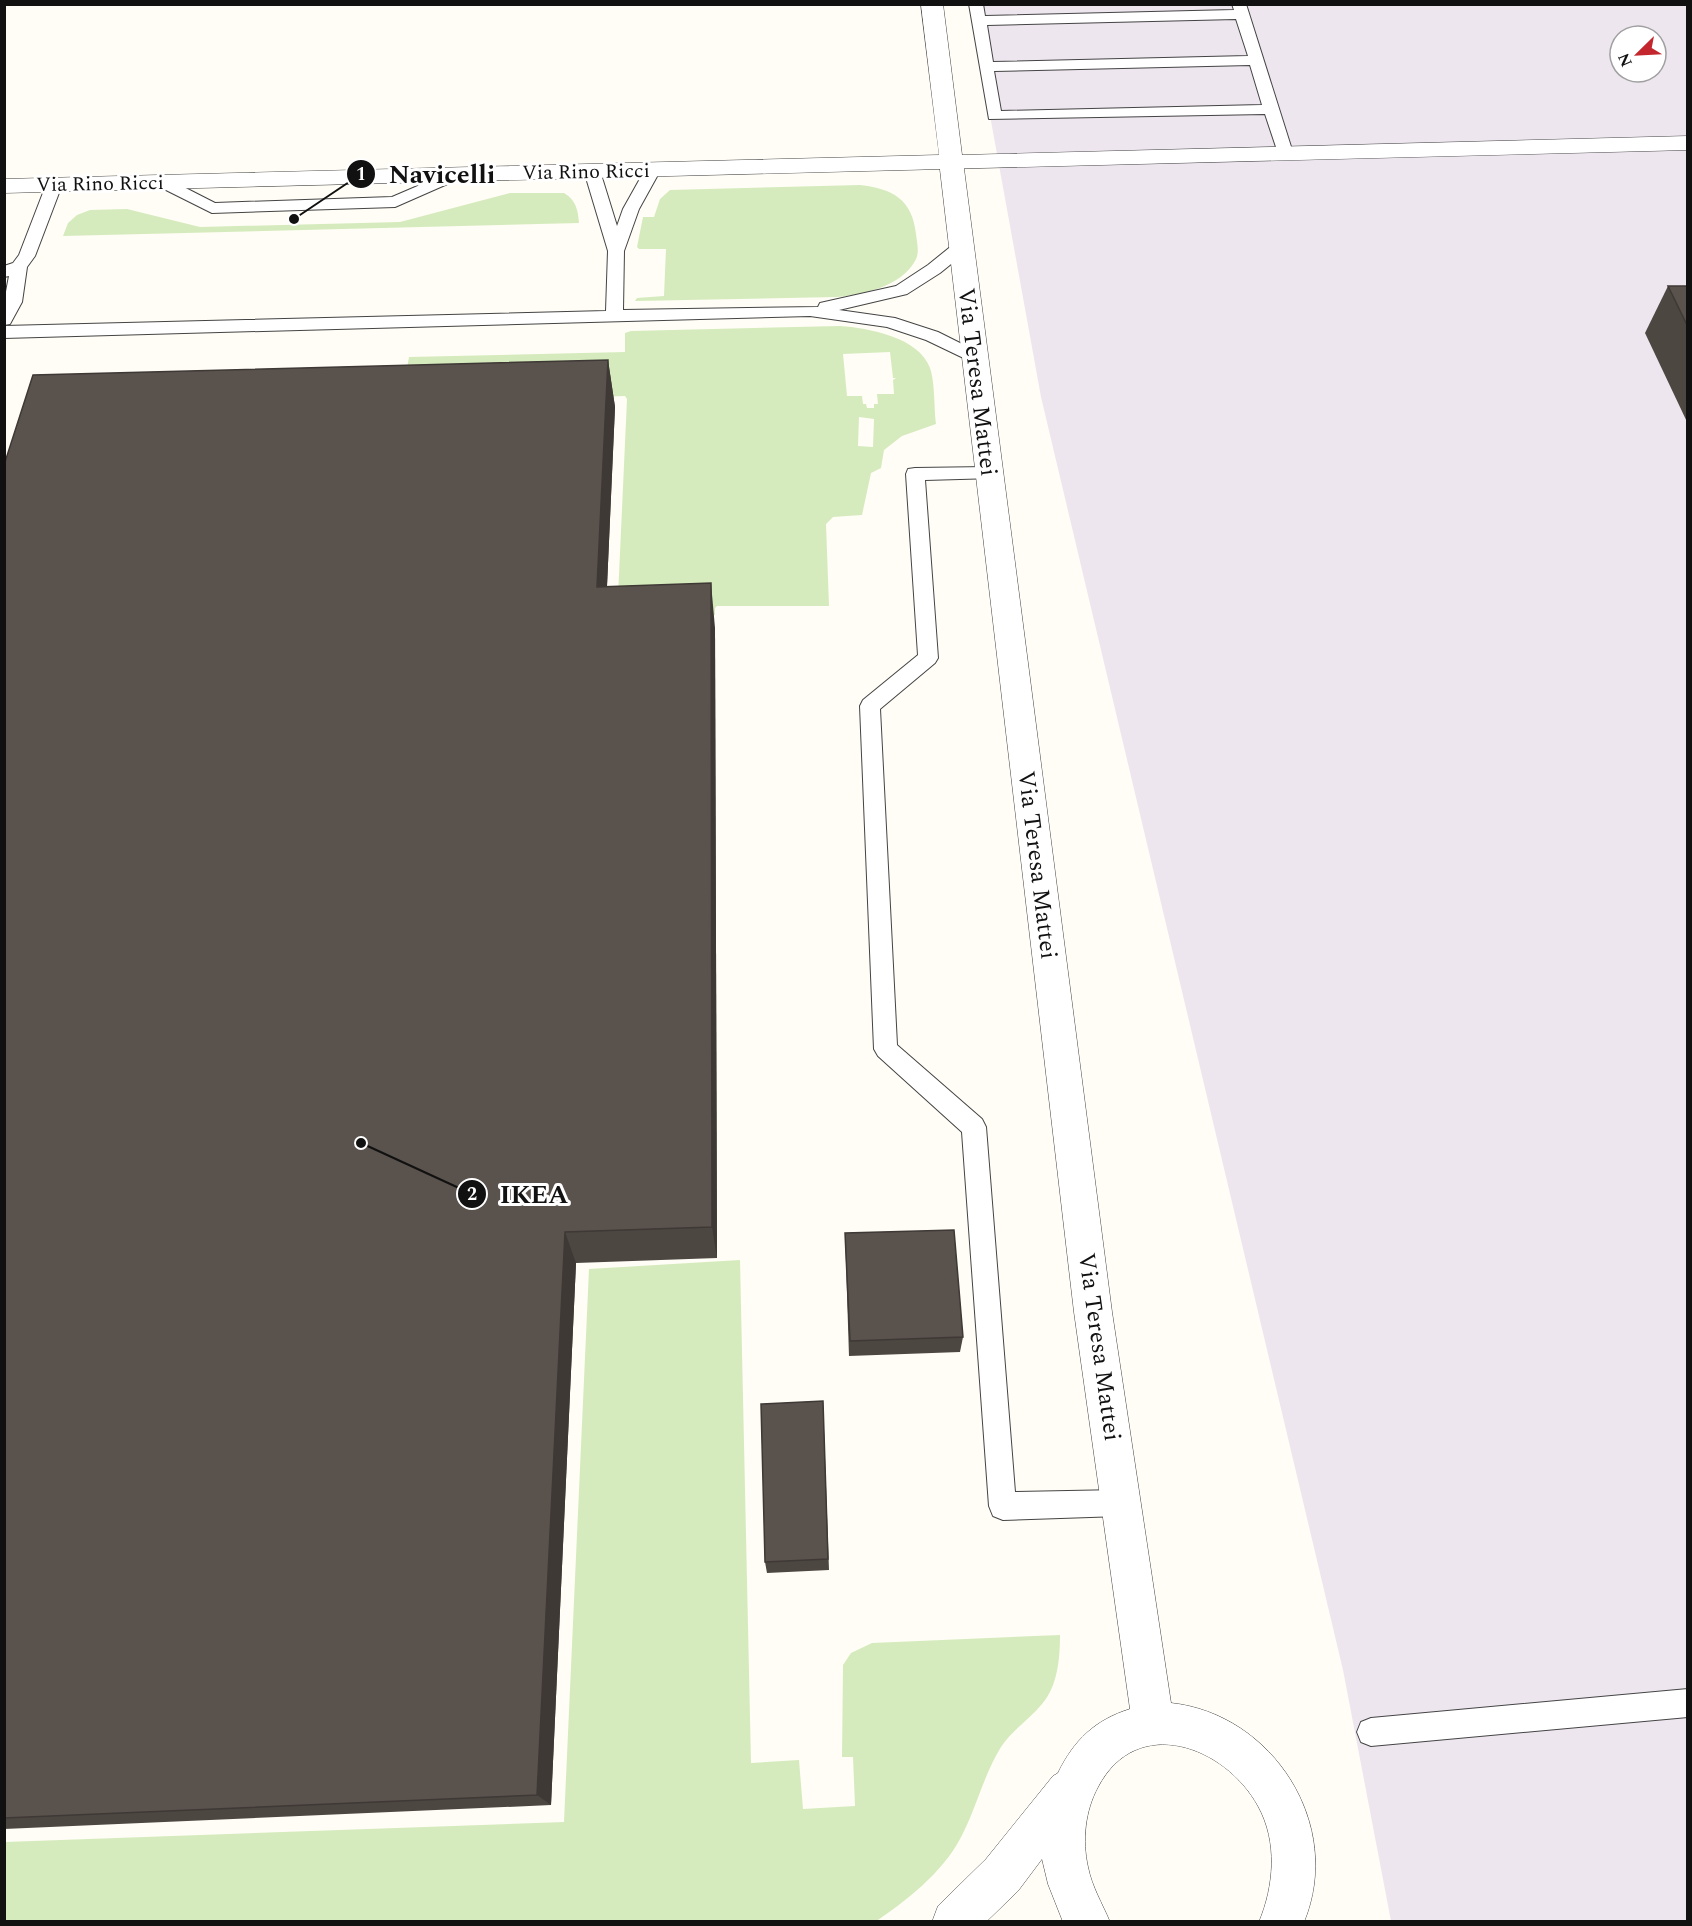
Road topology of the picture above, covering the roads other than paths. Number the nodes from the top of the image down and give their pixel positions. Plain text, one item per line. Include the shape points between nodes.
1 (932, 4) edge
2 (976, 4) edge
3 (1241, 9) edge
4 (979, 21) junction
5 (1257, 60) junction
6 (986, 67) junction
7 (1271, 109) junction
8 (1688, 143) edge
9 (1286, 153) junction
10 (951, 161) junction
11 (592, 171) junction
12 (652, 171) junction
13 (54, 185) junction
14 (4, 186) edge
15 (960, 248) junction
16 (616, 250) junction
17 (12, 269) edge
18 (810, 311) junction
19 (614, 316) junction
20 (4, 320) edge
21 (4, 332) edge
22 (974, 357) junction
23 (988, 472) junction
24 (1120, 1503) junction
25 (1688, 1702) edge
26 (1153, 1723) junction
27 (1371, 1732) dead end
28 (1073, 1785) junction
29 (954, 1922) edge
30 (1088, 1922) edge
31 (1281, 1922) edge

1 - 10 street, Via Teresa Mattei
2 - 4 lane
3 - 4 lane
3 - 5 lane
4 - 6 lane
5 - 6 lane
5 - 7 lane
6 - 7 lane via 994,116
7 - 9 lane
8 - 9 street, Via Rino Ricci
9 - 10 street, Via Rino Ricci
10 - 12 street, Via Rino Ricci
10 - 15 street, Via Teresa Mattei
11 - 12 street, Via Rino Ricci
11 - 13 street, Via Rino Ricci
11 - 16 lane
12 - 16 lane via 631,209
13 - 14 street, Via Rino Ricci
13 - 17 lane via 31,249
15 - 18 lane via 901,290
15 - 22 street, Via Teresa Mattei
16 - 19 lane
17 - 20 lane via 14,302
18 - 19 lane
18 - 22 lane via 889,322 932,336
19 - 21 lane
22 - 23 street, Via Teresa Mattei
23 - 24 street, Via Teresa Mattei
23 - 24 lane via 915,474 928,658 870,706 886,1049 974,1127 1003,1506
24 - 26 street, Via Teresa Mattei
25 - 27 lane
26 - 28 street via 1120,1734 1092,1755
26 - 31 street via 1186,1725 1220,1736 1249,1760 1274,1790 1289,1829 1294,1871
28 - 29 street via 1002,1875
28 - 30 street via 1062,1822 1064,1862 1076,1902

